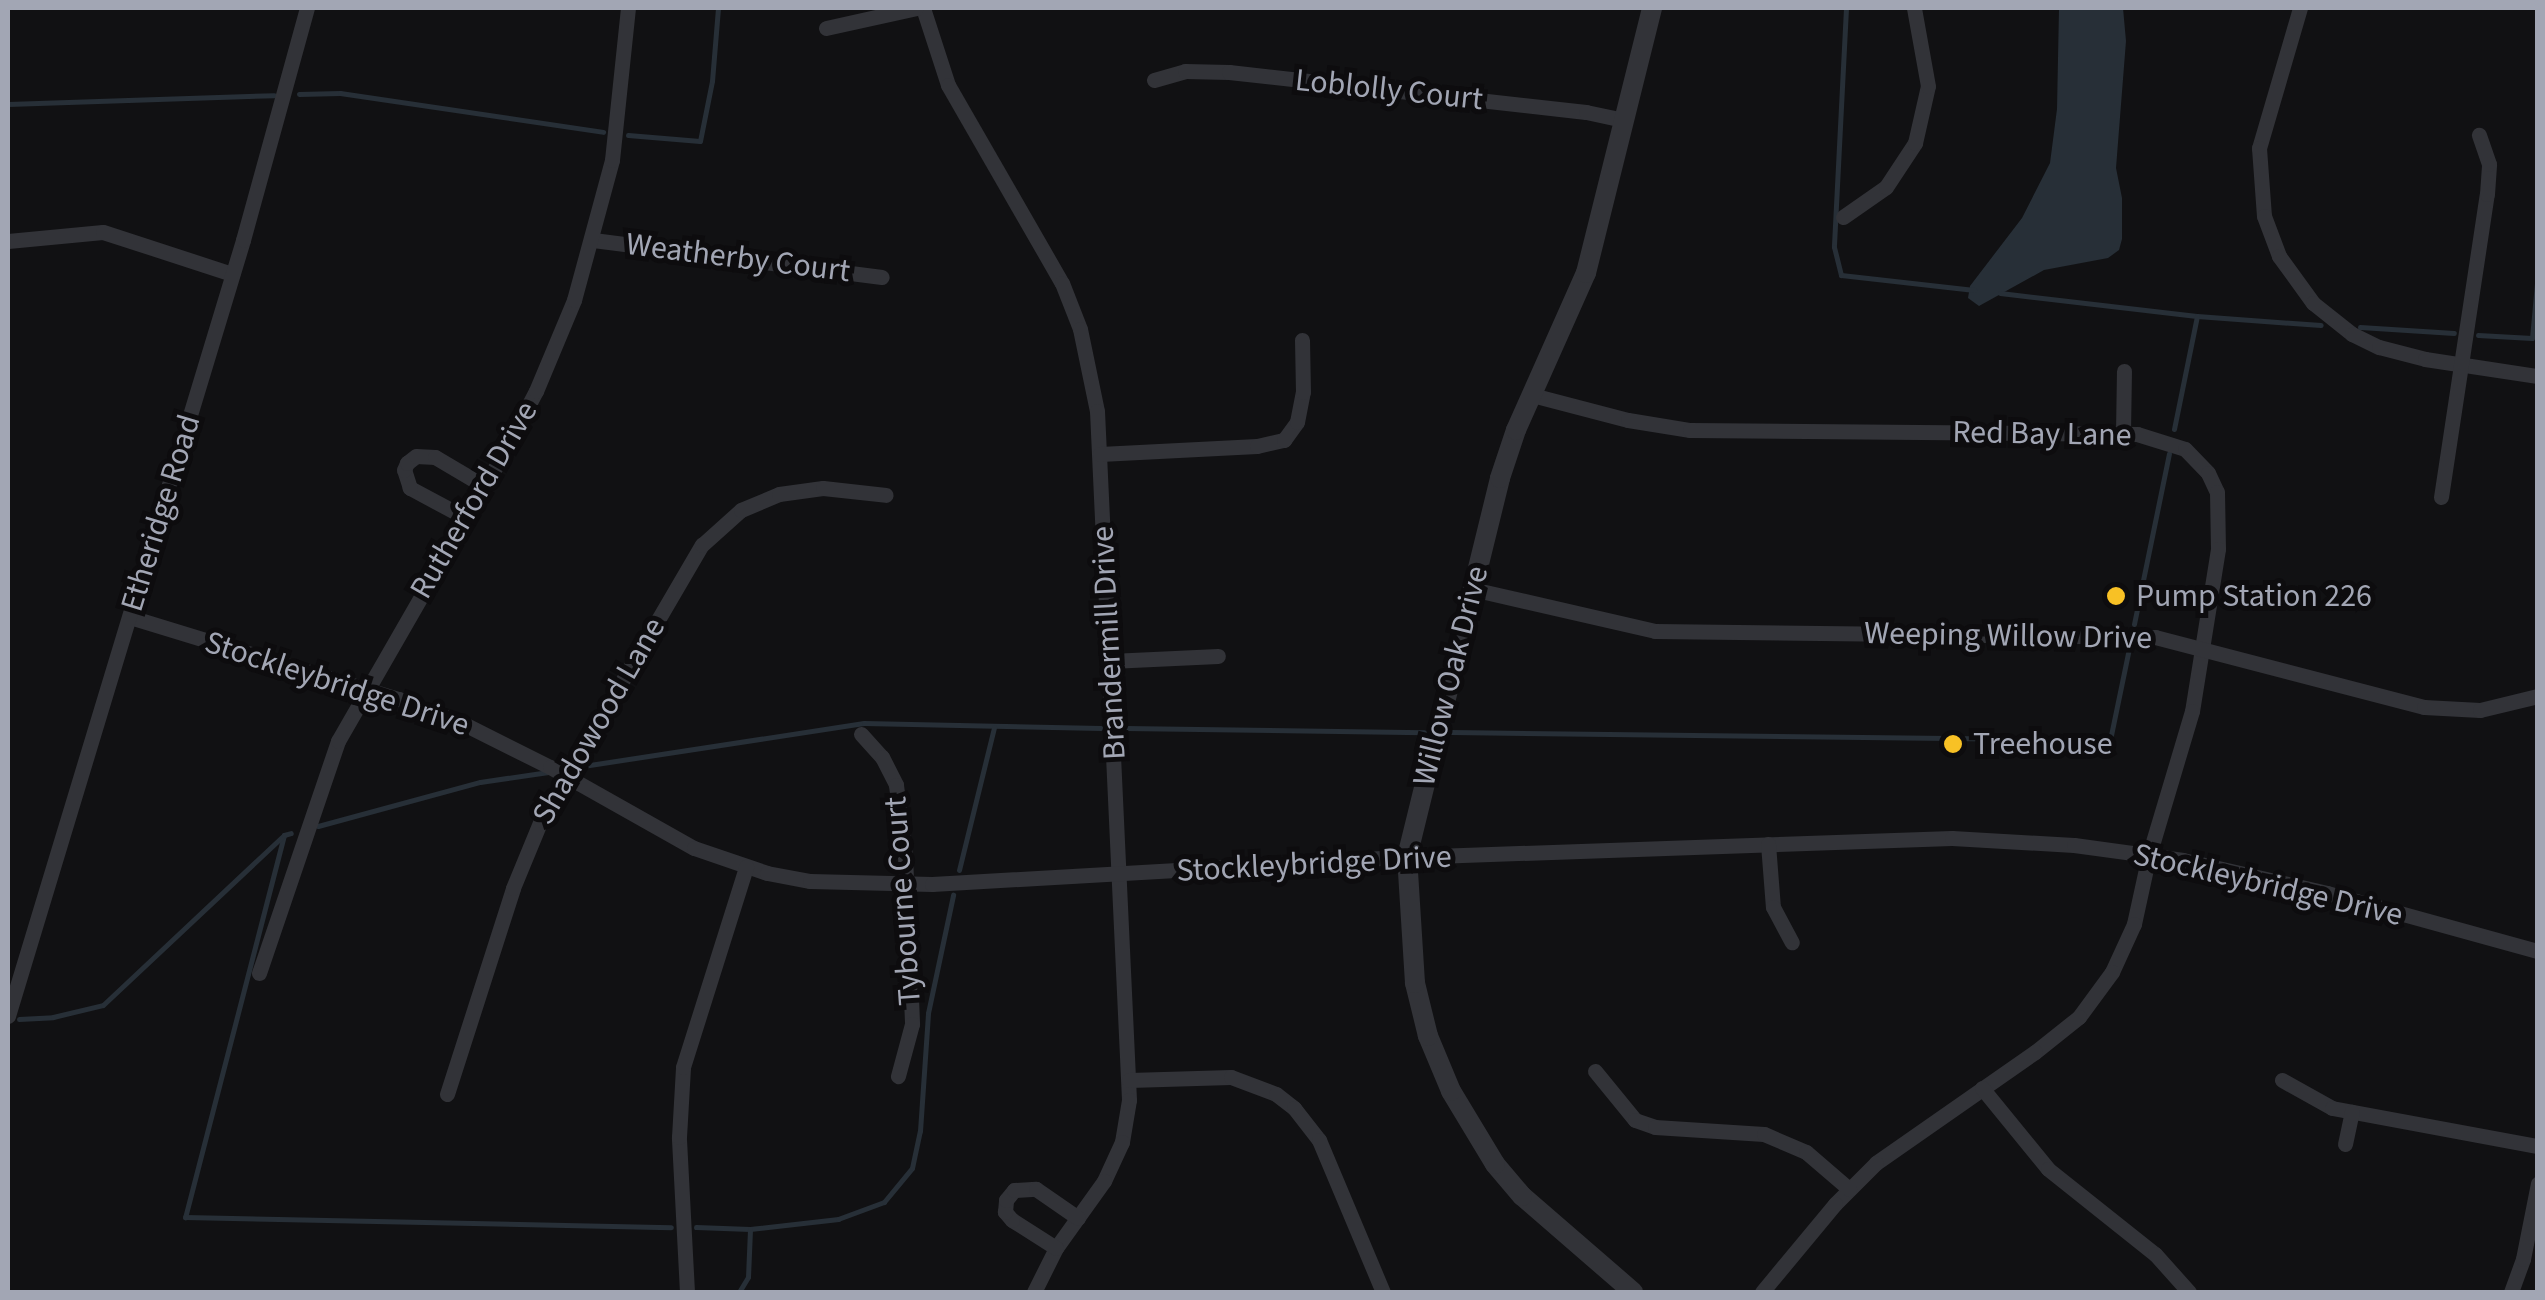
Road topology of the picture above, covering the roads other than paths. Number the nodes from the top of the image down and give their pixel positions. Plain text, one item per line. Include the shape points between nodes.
1 (307, 8) edge
2 (628, 8) edge
3 (919, 8) edge
4 (1652, 8) edge
5 (1914, 8) edge
6 (2300, 8) edge
7 (826, 28) dead end
8 (1154, 80) dead end
9 (1624, 120) junction
10 (2478, 135) dead end
11 (1843, 216) dead end
12 (593, 240) junction
13 (8, 241) edge
14 (232, 274) junction
15 (882, 277) dead end
16 (1302, 340) dead end
17 (2462, 365) junction
18 (2124, 371) dead end
19 (2538, 376) edge
20 (1532, 395) junction
21 (2123, 433) junction
22 (1100, 454) junction
23 (484, 486) junction
24 (886, 495) dead end
25 (2442, 498) dead end
26 (466, 518) junction
27 (1472, 589) junction
28 (130, 617) junction
29 (2202, 647) junction
30 (1218, 656) dead end
31 (1110, 661) junction
32 (364, 689) junction
33 (2538, 696) edge
34 (861, 734) dead end
35 (565, 776) junction
36 (1768, 844) junction
37 (2149, 855) junction
38 (1408, 857) junction
39 (746, 867) junction
40 (1121, 875) junction
41 (905, 885) junction
42 (1792, 942) dead end
43 (2538, 952) edge
44 (259, 973) dead end
45 (8, 1016) edge
46 (1595, 1071) dead end
47 (898, 1076) dead end
48 (1129, 1080) junction
49 (2282, 1080) dead end
50 (1982, 1088) junction
51 (447, 1094) dead end
52 (2352, 1112) junction
53 (2345, 1144) dead end
54 (2538, 1146) edge
55 (2538, 1183) edge
56 (1849, 1188) junction
57 (1078, 1218) junction
58 (1056, 1248) junction
59 (687, 1292) edge
60 (1034, 1292) edge
61 (1383, 1292) edge
62 (1633, 1292) edge
63 (1762, 1292) edge
64 (2189, 1292) edge
65 (2511, 1292) edge

1 - 14 street, Etheridge Road
2 - 12 street, Rutherford Drive via 615,142
3 - 7 street
3 - 22 street, Brandermill Drive via 948,84 1062,283 1092,376
4 - 9 street, Willow Oak Drive
5 - 11 street via 1928,86 1915,143 1886,188
6 - 17 street via 2259,148 2262,202 2279,256 2313,303 2352,334 2405,355
8 - 9 street, Loblolly Court via 1198,70 1228,72
9 - 20 street, Willow Oak Drive via 1586,273
10 - 17 street via 2488,179
12 - 15 street, Weatherby Court
12 - 23 street, Rutherford Drive via 536,391
13 - 14 street via 103,232
14 - 28 street, Etheridge Road
16 - 22 street via 1303,392 1297,422 1284,440
17 - 19 street
17 - 25 street
18 - 21 street
20 - 21 street, Red Bay Lane via 1690,430
20 - 27 street, Willow Oak Drive via 1500,478
21 - 29 street, Red Bay Lane via 2155,436 2185,449 2217,492 2218,549
22 - 31 street, Brandermill Drive
23 - 26 street, Rutherford Drive
23 - 26 street via 435,457 407,463 410,488
24 - 35 street, Shadowood Lane via 801,488 731,517 688,564
26 - 32 street, Rutherford Drive
27 - 29 street, Weeping Willow Drive via 1654,631 2129,636
27 - 38 street, Willow Oak Drive
28 - 32 street, Stockleybridge Drive
28 - 45 street, Etheridge Road
29 - 33 street, Weeping Willow Drive via 2438,709 2490,709
29 - 37 street, Red Bay Lane via 2179,765
30 - 31 street
31 - 40 street, Brandermill Drive
32 - 35 street, Stockleybridge Drive via 462,723
32 - 44 street, Rutherford Drive via 310,810
34 - 41 street, Tybourne Court via 896,785
35 - 39 street, Stockleybridge Drive via 694,848
35 - 51 street, Shadowood Lane via 519,871
36 - 37 street, Stockleybridge Drive via 1952,838
36 - 38 street, Stockleybridge Drive
36 - 42 street via 1773,907
37 - 43 street, Stockleybridge Drive via 2274,880
37 - 50 street, Red Bay Lane via 2134,924 2092,1002
38 - 40 street, Stockleybridge Drive
38 - 62 street, Willow Oak Drive via 1416,983 1451,1091 1522,1196
39 - 41 street, Stockleybridge Drive via 810,881
39 - 59 street via 683,1066 679,1137
40 - 41 street, Stockleybridge Drive
40 - 48 street, Brandermill Drive
41 - 47 street, Tybourne Court via 912,1024
46 - 56 street via 1634,1120 1764,1134 1806,1152
48 - 57 street, Brandermill Drive via 1122,1142
48 - 61 street via 1231,1077 1294,1108 1318,1140
49 - 52 street
50 - 56 street, Red Bay Lane via 1886,1153
50 - 64 street via 2048,1169 2155,1254
52 - 53 street
52 - 54 street
55 - 65 street
56 - 63 street, Red Bay Lane
57 - 58 street, Brandermill Drive
57 - 58 street via 1036,1188 1014,1190 1006,1200 1012,1220
58 - 60 street, Brandermill Drive

